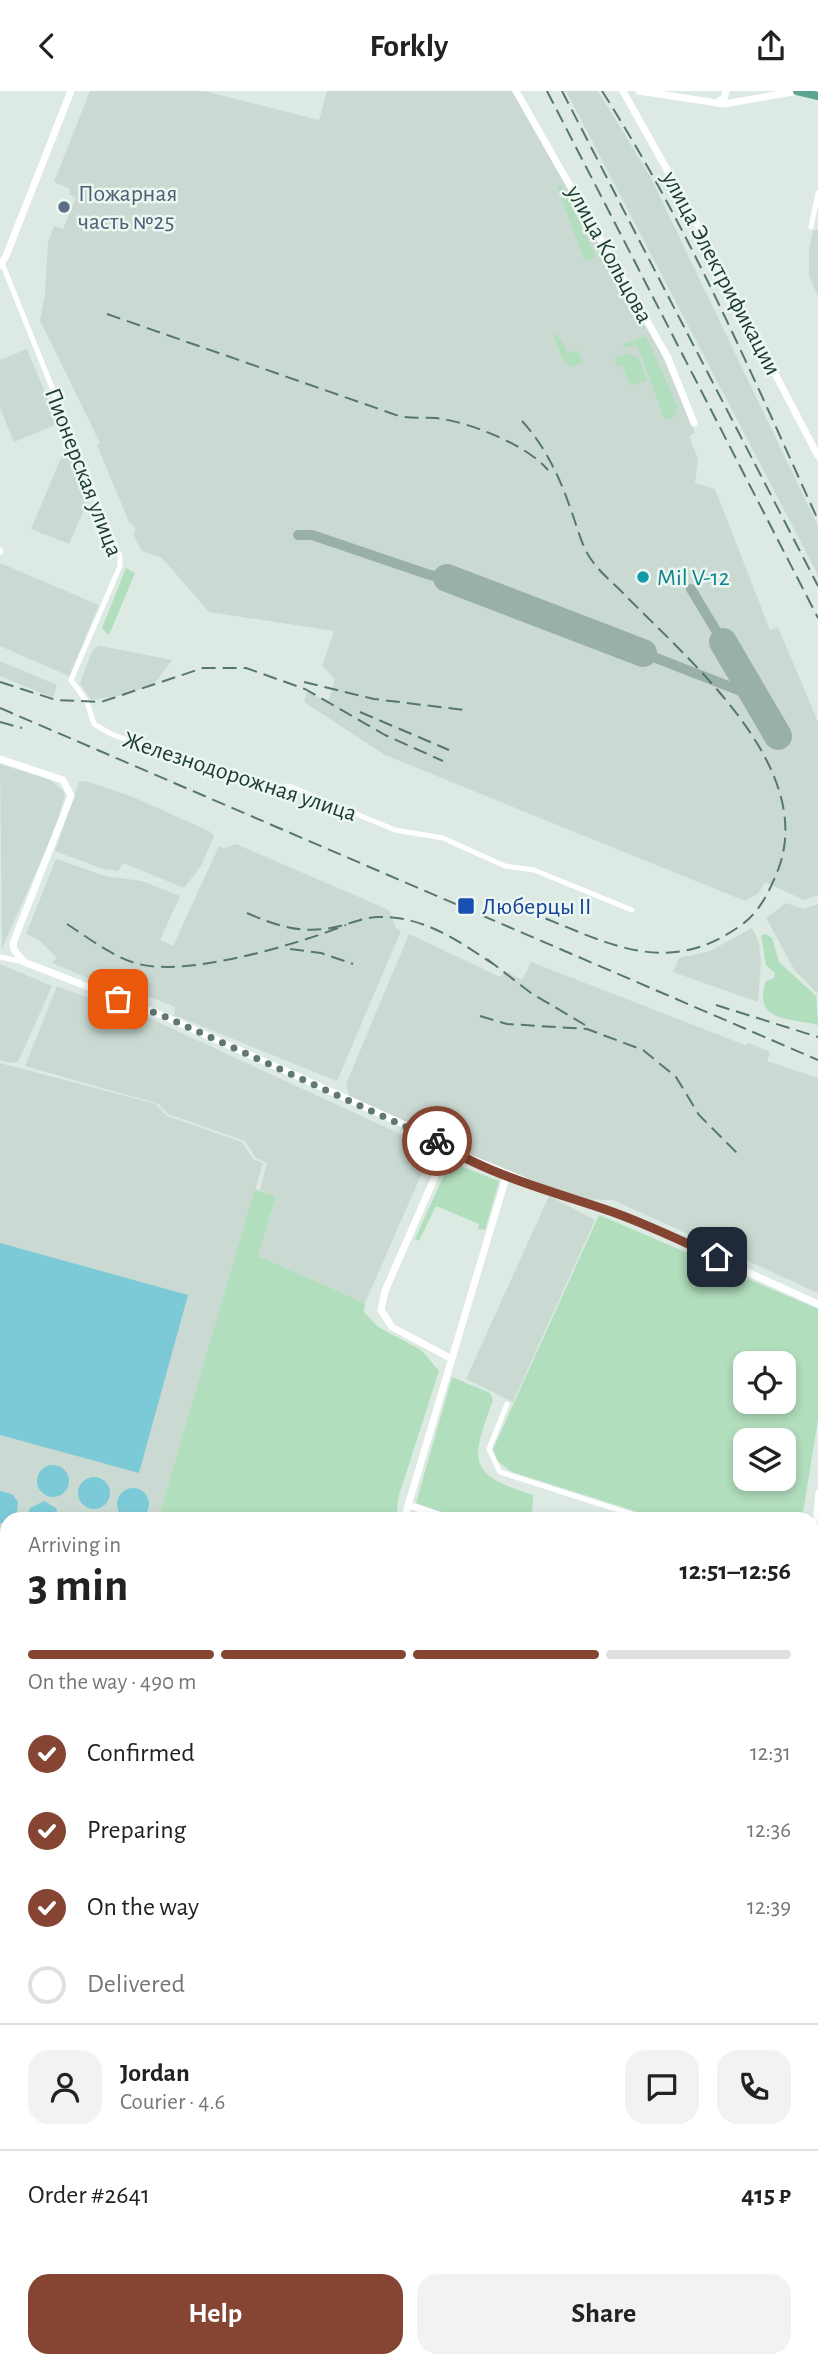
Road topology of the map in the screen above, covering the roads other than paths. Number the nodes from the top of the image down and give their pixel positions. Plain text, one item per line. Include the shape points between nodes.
1 (71, 91) edge
2 (516, 91) edge
3 (637, 91) edge
4 (726, 91) edge
5 (797, 91) edge
6 (625, 95) edge
7 (818, 96) edge
8 (714, 103) junction
9 (818, 193) edge
10 (811, 227) dead end
11 (1, 264) edge
12 (694, 423) dead end
13 (818, 456) edge
14 (71, 680) joint
15 (0, 759) edge
16 (632, 910) dead end
17 (0, 957) edge
18 (24, 962) junction
19 (444, 1146) junction
20 (507, 1174) junction
21 (818, 1304) edge
22 (452, 1359) junction
23 (507, 1404) dead end
24 (818, 1492) edge
25 (408, 1505) junction
26 (406, 1512) edge
27 (430, 1512) edge
28 (625, 1512) edge
29 (816, 1512) edge

1 - 11 street
2 - 12 street, улица Кольцова via 668,358
3 - 6 street
3 - 8 street
4 - 8 street via 724,99
5 - 7 main road
5 - 8 street
6 - 13 street, улица Электрификации
9 - 10 street
11 - 14 street, Пионерская улица via 121,560
14 - 16 street, Железнодорожная улица via 87,702 94,724 111,734 260,788 289,786 395,830 443,838 505,866 534,870
15 - 18 street via 63,780 71,796 13,943
17 - 18 street
18 - 19 street via 166,1017
19 - 20 street
19 - 22 street via 381,1311 392,1328
20 - 21 street via 617,1213
20 - 22 street
22 - 25 street
23 - 28 street via 489,1449 500,1472
24 - 29 street
25 - 26 street
25 - 27 street

